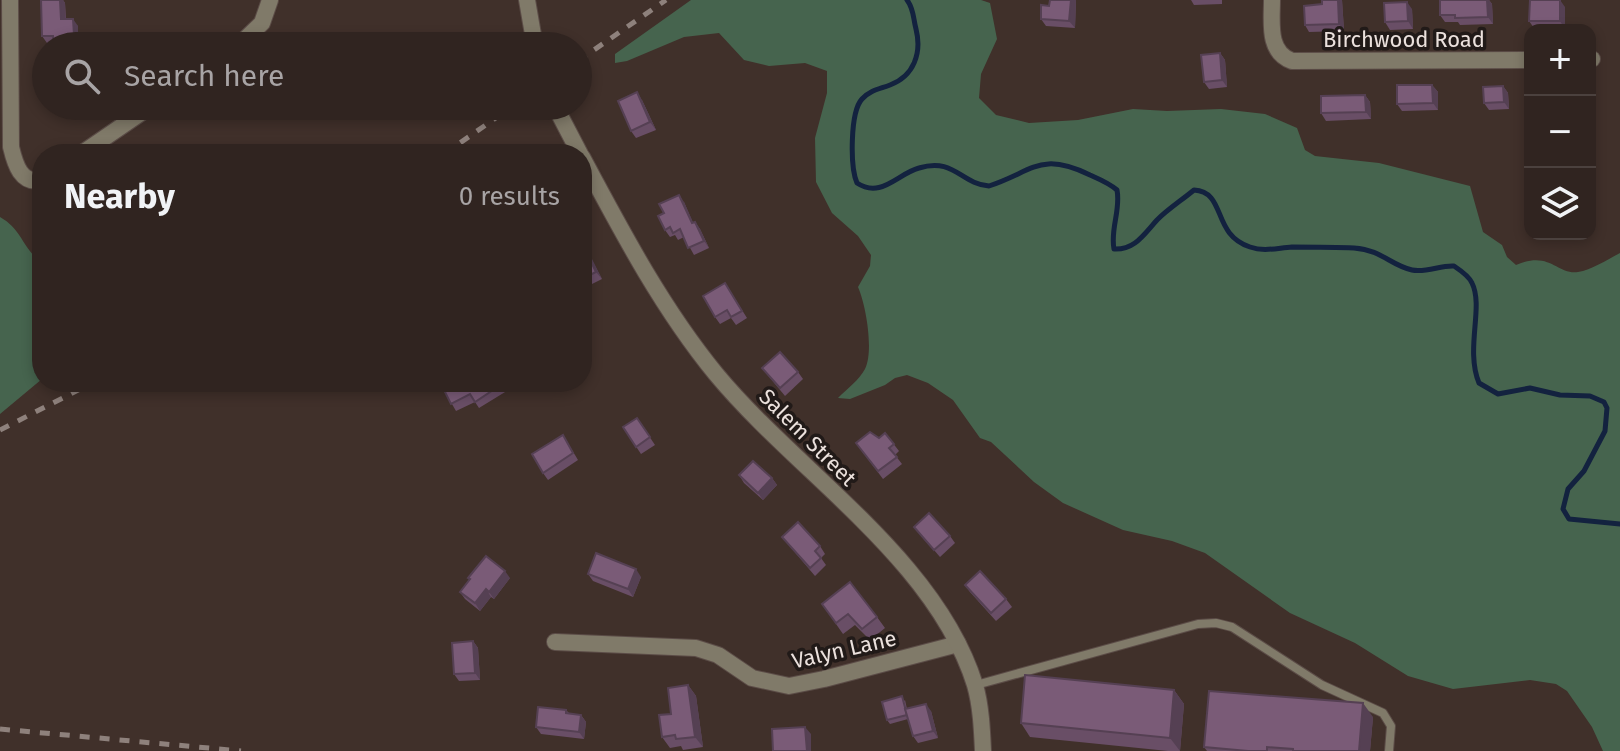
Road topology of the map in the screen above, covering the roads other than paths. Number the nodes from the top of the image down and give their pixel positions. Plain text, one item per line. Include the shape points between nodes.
1 (10, 0) edge
2 (270, 0) edge
3 (527, 0) edge
4 (1272, 0) edge
5 (253, 32) edge
6 (533, 32) edge
7 (1524, 60) edge
8 (131, 120) edge
9 (562, 120) edge
10 (96, 144) edge
11 (575, 144) edge
12 (592, 176) edge
13 (32, 181) edge
14 (555, 642) dead end
15 (958, 644) junction
16 (975, 685) junction
17 (983, 751) edge
18 (1389, 751) edge

1 - 13 street via 11,147 23,176
2 - 5 street via 268,13
3 - 6 street
4 - 7 street, Birchwood Road via 1272,35 1280,54 1292,61
8 - 10 street
9 - 11 street, Salem Street
12 - 15 street, Salem Street via 685,334 760,422 897,558
14 - 15 street, Valyn Lane via 696,648 718,655 752,678 789,686
15 - 16 street, Salem Street
16 - 17 street, Salem Street
16 - 18 lane via 1198,624 1221,624 1322,685 1383,713 1391,726

